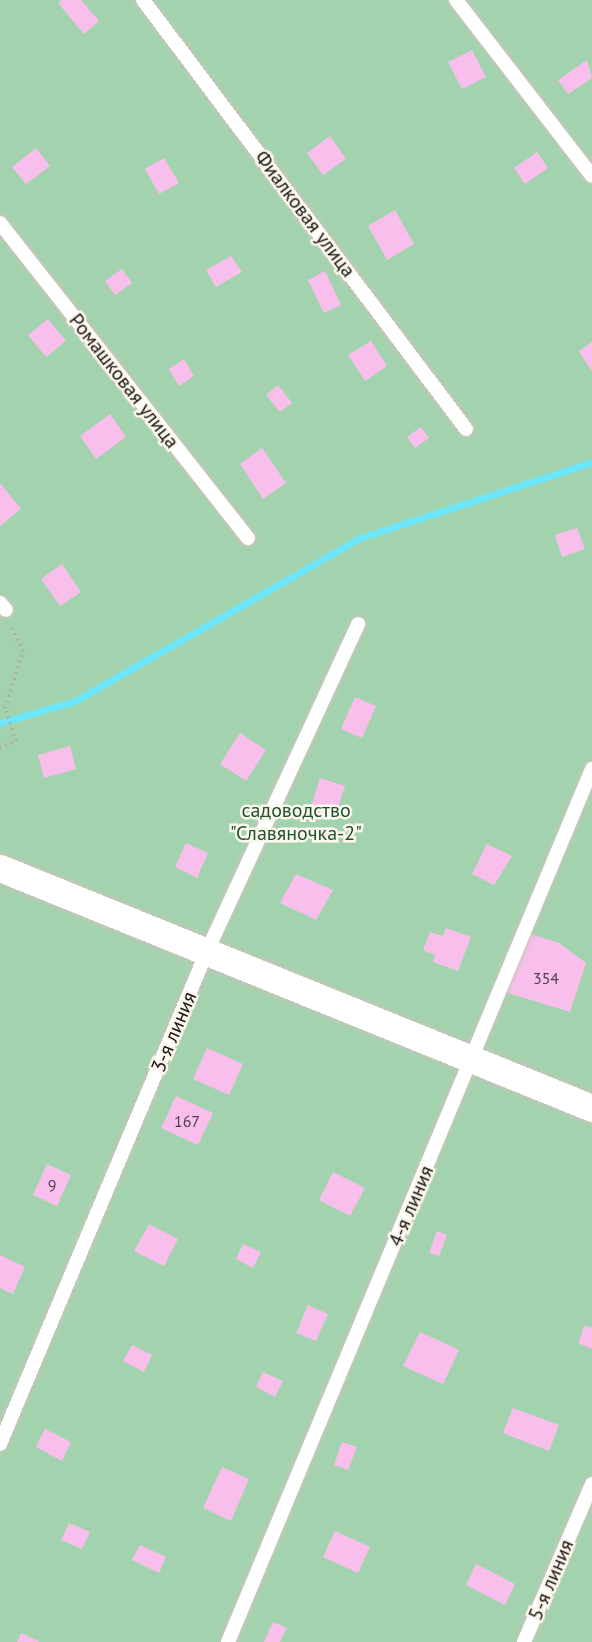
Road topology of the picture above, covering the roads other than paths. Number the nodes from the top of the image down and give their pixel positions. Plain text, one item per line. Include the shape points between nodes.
1 (143, 0) edge
2 (456, 0) edge
3 (592, 176) edge
4 (0, 223) edge
5 (466, 429) dead end
6 (248, 538) dead end
7 (358, 624) dead end
8 (592, 769) edge
9 (0, 868) edge
10 (208, 949) junction
11 (472, 1059) junction
12 (592, 1108) edge
13 (0, 1444) edge
14 (592, 1484) edge
15 (228, 1642) edge
16 (524, 1642) edge

1 - 5 lane, Фиалковая улица
2 - 3 lane
4 - 6 lane, Ромашковая улица
7 - 10 lane, 3-я линия
8 - 11 lane, 4-я линия
9 - 10 street
10 - 11 street
10 - 13 lane, 3-я линия
11 - 12 street
11 - 15 lane, 4-я линия
14 - 16 lane, 5-я линия

